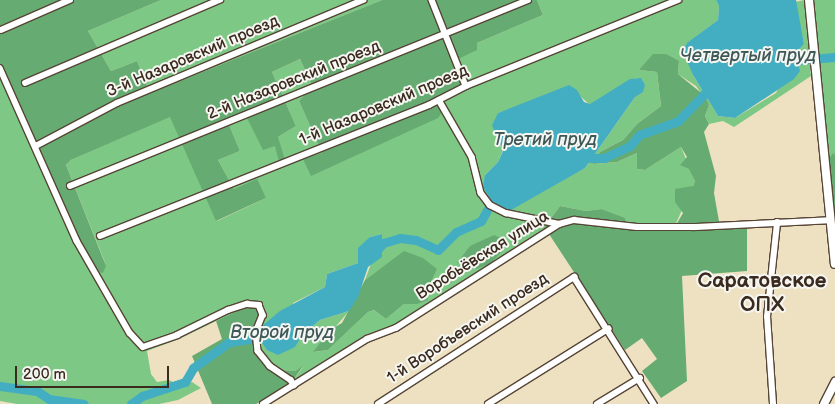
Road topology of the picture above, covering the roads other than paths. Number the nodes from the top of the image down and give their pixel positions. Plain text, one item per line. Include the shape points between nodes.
1 (70, 0) edge
2 (220, 0) edge
3 (363, 0) edge
4 (432, 0) edge
5 (528, 0) edge
6 (678, 0) edge
7 (808, 0) edge
8 (1, 30) dead end
9 (447, 34) junction
10 (0, 68) edge
11 (24, 83) dead end
12 (466, 86) junction
13 (439, 100) junction
14 (36, 146) junction
15 (70, 186) dead end
16 (831, 220) junction
17 (559, 224) junction
18 (777, 224) junction
19 (100, 236) dead end
20 (835, 264) edge
21 (608, 329) junction
22 (640, 378) junction
23 (835, 382) edge
24 (294, 385) junction
25 (263, 404) edge
26 (378, 404) edge
27 (488, 404) edge
28 (597, 404) edge
29 (654, 404) edge
30 (773, 404) edge
31 (824, 404) edge

1 - 8 street
2 - 11 street
3 - 14 street, 3-й Назаровский проезд via 117,103
4 - 9 street
5 - 9 street, 2-й Назаровский проезд
6 - 12 street, 1-й Назаровский проезд
7 - 16 street
9 - 12 street
9 - 15 street, 2-й Назаровский проезд
10 - 14 street
12 - 13 street, 1-й Назаровский проезд
13 - 17 street via 472,157 481,193 490,205 506,213
13 - 19 street, 1-й Назаровский проезд
14 - 24 street via 77,241 116,312 143,347 178,335 228,310 247,304 259,305 263,315 256,332 258,351 270,366
16 - 18 street, Воробьёвская улица
16 - 20 street
17 - 18 street, Воробьёвская улица via 574,220 637,227
17 - 24 street, Воробьёвская улица via 396,328 367,339
18 - 30 street via 767,317
21 - 22 street
21 - 26 street, 1-й Воробъевский проезд via 574,277
21 - 27 street
22 - 28 street
22 - 29 street
23 - 31 street
24 - 25 street, Воробьёвская улица

